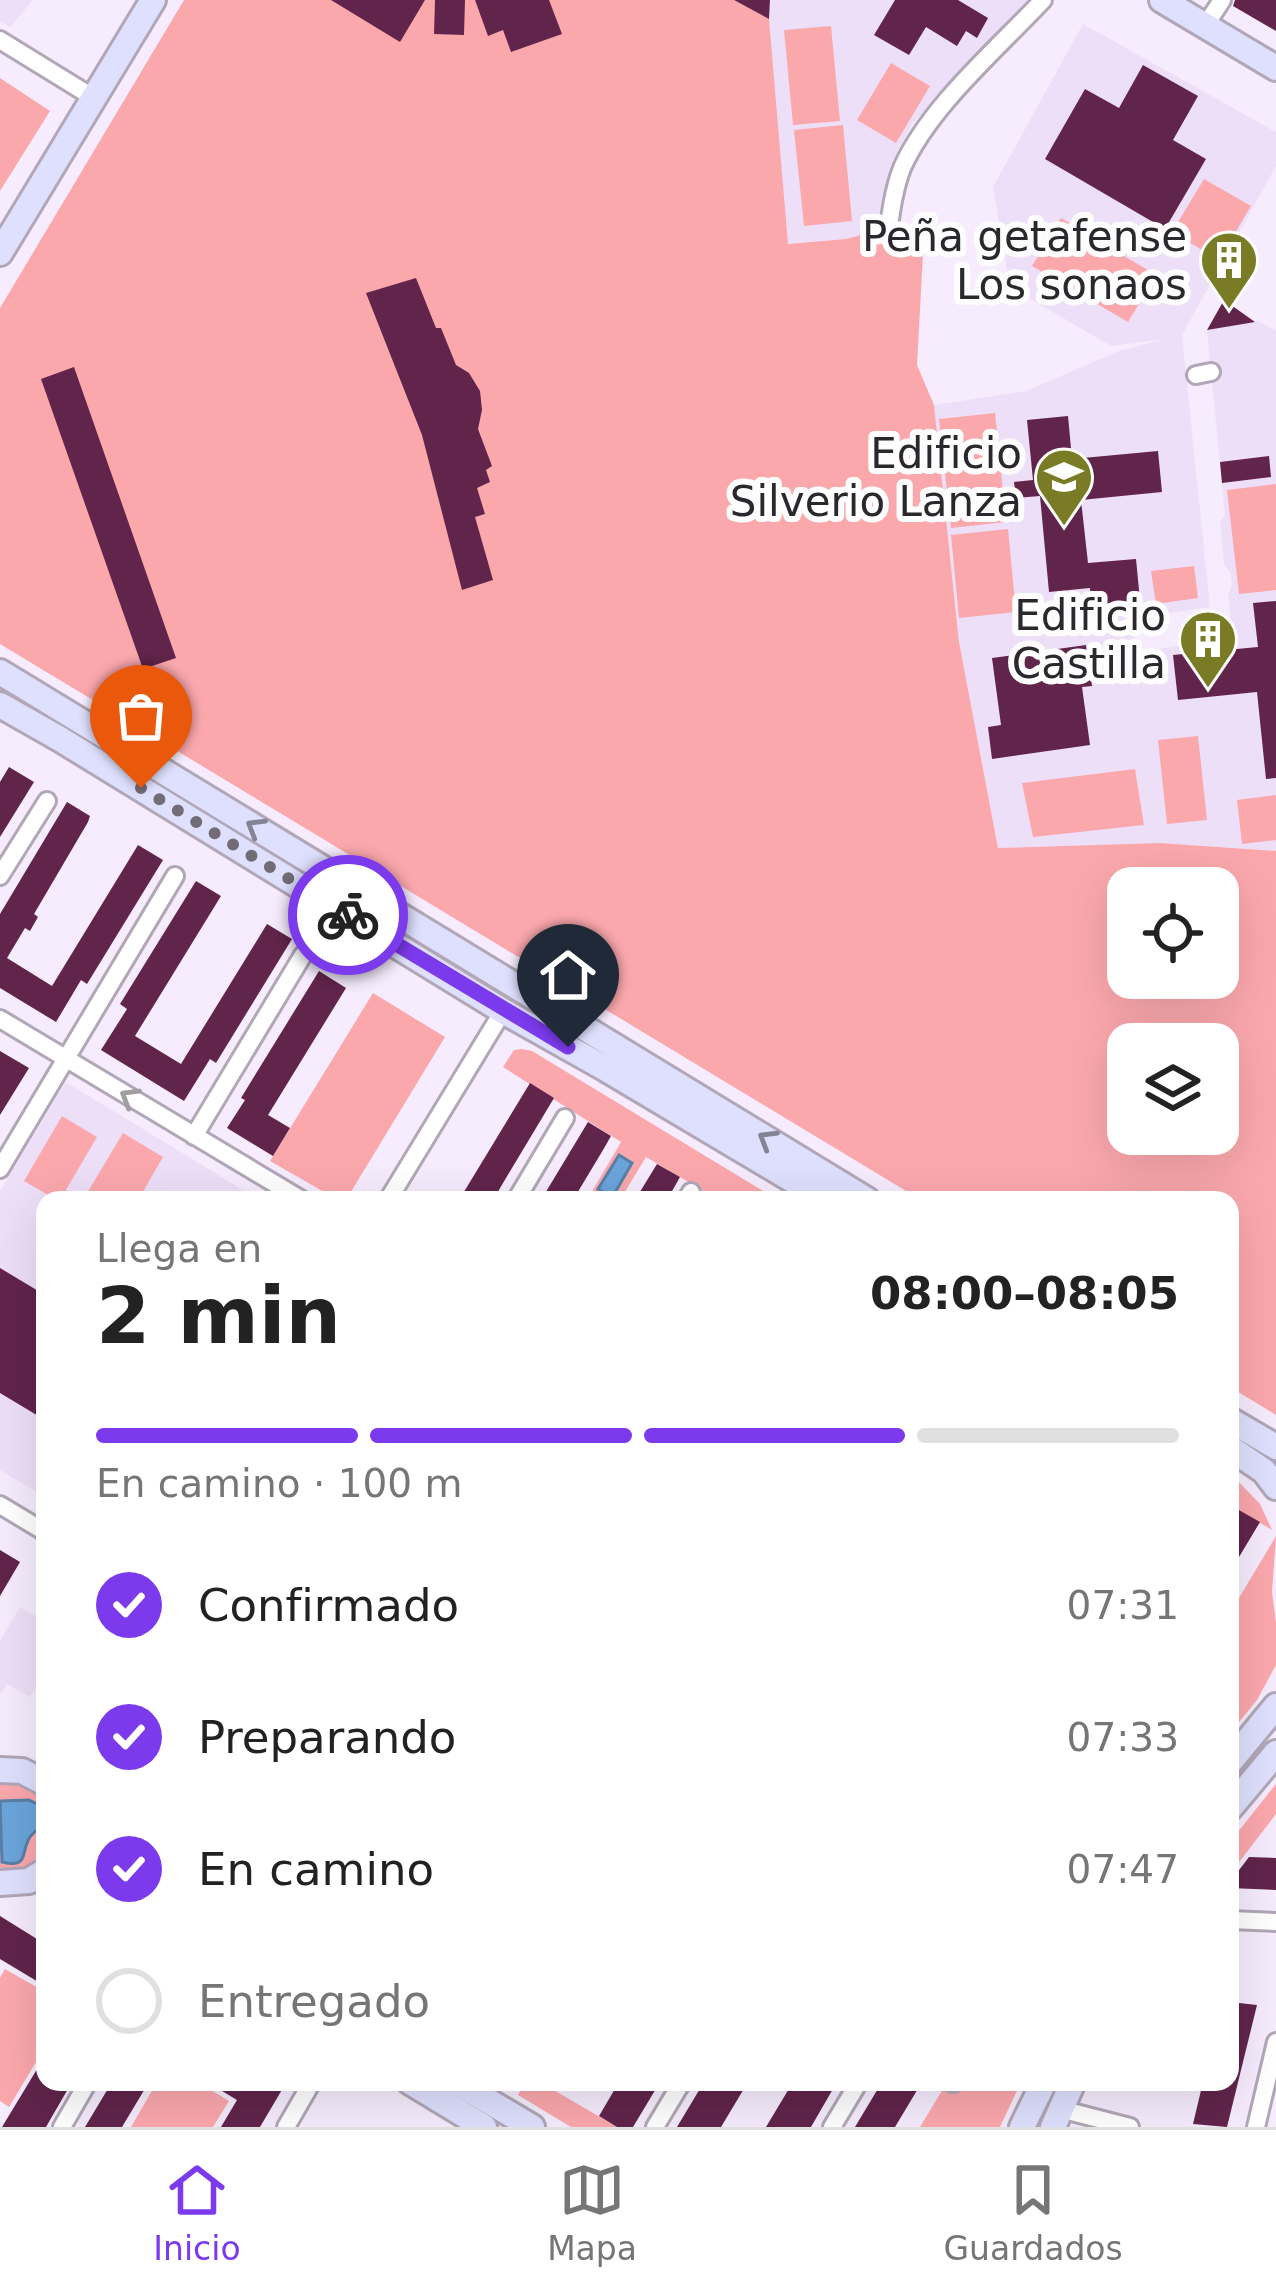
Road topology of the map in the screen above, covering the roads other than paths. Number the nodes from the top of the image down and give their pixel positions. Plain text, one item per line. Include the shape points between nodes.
1 (152, 0) edge
2 (1043, 0) edge
3 (1162, 0) edge
4 (1222, 0) edge
5 (1205, 26) junction
6 (0, 40) edge
7 (1276, 68) edge
8 (94, 98) junction
9 (888, 233) dead end
10 (0, 253) edge
11 (0, 672) edge
12 (0, 705) edge
13 (47, 800) dead end
14 (0, 876) edge
15 (175, 876) dead end
16 (303, 956) dead end
17 (503, 1010) junction
18 (0, 1019) edge
19 (65, 1060) junction
20 (566, 1118) dead end
21 (194, 1136) junction
22 (0, 1169) edge
23 (287, 1191) edge
24 (393, 1191) edge
25 (522, 1191) edge
26 (811, 1191) edge
27 (852, 1191) edge
28 (1239, 1425) edge
29 (1276, 1447) edge
30 (1239, 1454) edge
31 (1276, 1487) edge
32 (0, 1505) edge
33 (36, 1527) edge
34 (1276, 1706) edge
35 (1239, 1751) edge
36 (1276, 1753) edge
37 (0, 1770) edge
38 (36, 1773) edge
39 (1239, 1797) edge
40 (36, 1877) edge
41 (0, 1883) edge
42 (1239, 1921) edge
43 (1276, 1922) edge
44 (1276, 2042) edge
45 (83, 2091) edge
46 (307, 2091) edge
47 (425, 2091) edge
48 (471, 2091) edge
49 (677, 2091) edge
50 (854, 2091) edge
51 (1040, 2091) edge
52 (1056, 2118) edge
53 (62, 2127) edge
54 (286, 2127) edge
55 (484, 2127) edge
56 (532, 2127) edge
57 (655, 2127) edge
58 (832, 2127) edge
59 (1022, 2127) edge
60 (1130, 2127) edge
61 (1256, 2127) edge

1 - 8 street
2 - 9 street via 933,117 903,166
3 - 5 street
4 - 5 street
5 - 7 street
6 - 8 street
8 - 10 street
27 -> 11 street
12 - 17 street
13 - 14 street
15 - 19 street
16 - 21 street
17 - 24 street
17 - 26 street
18 - 19 street
21 -> 19 street
19 - 22 street
20 - 25 street
21 - 23 street
28 - 29 street
30 - 31 street
32 - 33 street
34 - 35 street
36 - 39 street
37 - 38 street
40 - 41 street
42 - 43 street
44 - 61 street
45 - 53 street
46 - 54 street
47 - 55 street
48 - 56 street
49 - 57 street
50 - 58 street
51 - 59 street
52 - 60 street

